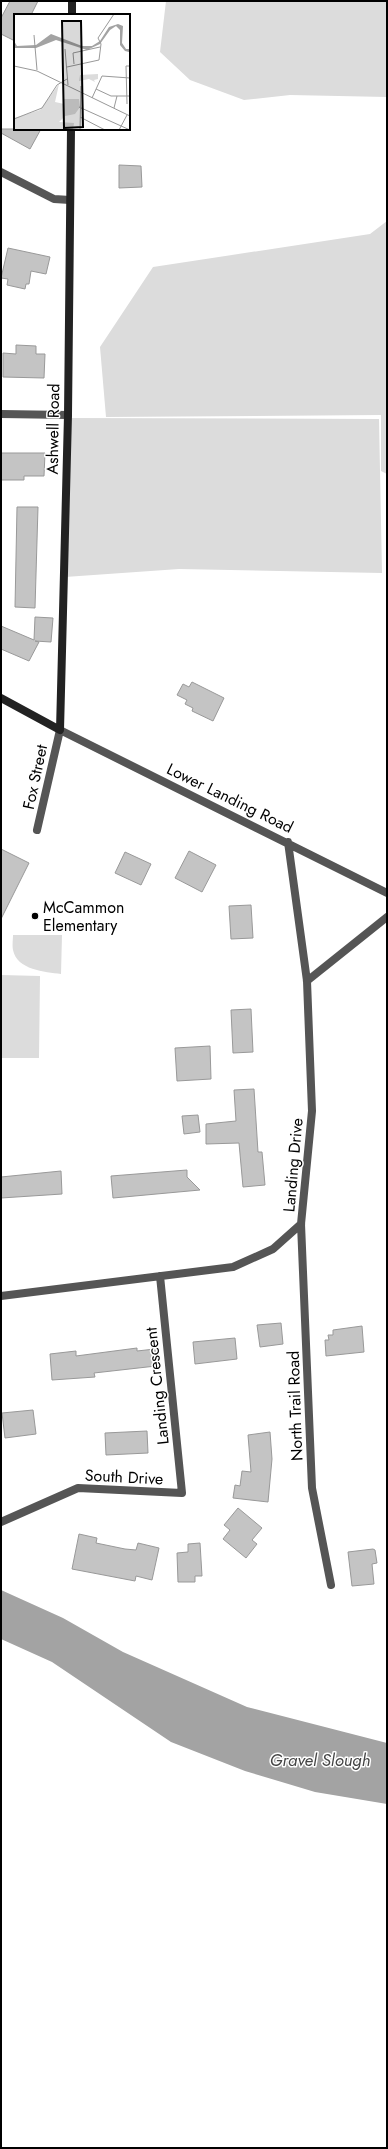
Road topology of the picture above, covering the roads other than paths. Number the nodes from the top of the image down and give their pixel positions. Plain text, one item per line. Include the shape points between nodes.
1 (72, 1) edge
2 (72, 14) edge
3 (71, 130) edge
4 (1, 172) edge
5 (70, 200) junction
6 (1, 414) edge
7 (68, 415) junction
8 (1, 698) edge
9 (60, 730) junction
10 (37, 830) dead end
11 (288, 842) junction
12 (387, 894) edge
13 (387, 917) edge
14 (307, 980) junction
15 (301, 1224) junction
16 (160, 1276) junction
17 (1, 1296) edge
18 (182, 1494) joint
19 (1, 1522) edge
20 (331, 1585) dead end

1 - 2 street
3 - 5 street, Ashwell Road
4 - 5 street via 54,199
5 - 7 street, Ashwell Road
6 - 7 street
7 - 9 street, Ashwell Road
8 - 9 street
9 - 10 street, Fox Street
9 - 11 street, Lower Landing Road
11 - 12 street, Lower Landing Road
11 - 14 street, Landing Drive
13 - 14 street
14 - 15 street, Landing Drive via 312,1111
15 - 16 street, Landing Drive via 273,1249 233,1268
15 - 20 street, North Trail Road via 312,1488
16 - 17 street, Landing Drive
16 - 18 street, Landing Crescent
18 - 19 street, South Drive via 78,1488

